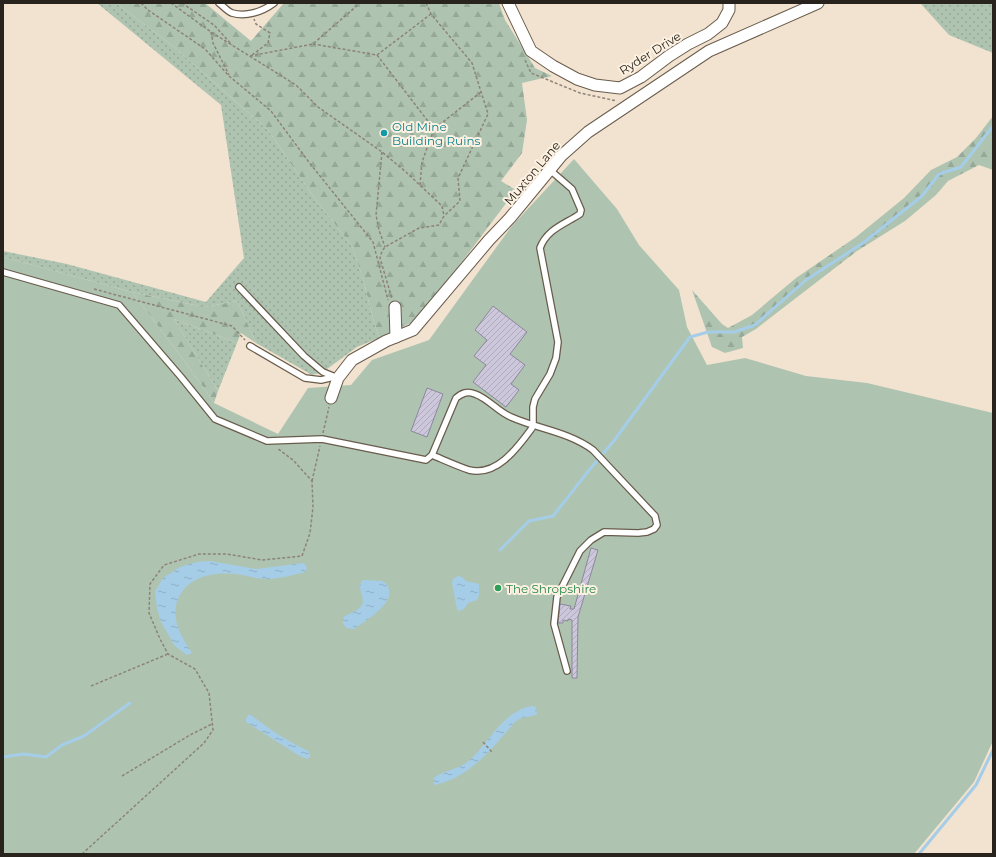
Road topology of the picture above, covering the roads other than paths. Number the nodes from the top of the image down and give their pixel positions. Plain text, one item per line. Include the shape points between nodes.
1 (219, 3) edge
2 (274, 3) edge
3 (508, 3) edge
4 (729, 3) edge
5 (818, 3) edge
6 (550, 170) junction
7 (3, 272) edge
8 (238, 287) dead end
9 (392, 305) road end
10 (396, 337) junction
11 (250, 346) road end
12 (335, 377) junction
13 (331, 398) dead end
14 (533, 424) junction
15 (432, 455) junction
16 (567, 671) dead end

1 - 2 lane via 230,12 239,14 262,12
3 - 4 street, Ryder Drive via 531,51 577,79 595,85 620,88 641,78 669,56 708,34 722,23 729,10
5 - 6 street, Muxton Lane via 709,51 588,132 561,156
6 - 10 street, Muxton Lane via 414,330
6 - 14 lane via 572,189 581,210 580,214 551,232 543,240 540,248 558,342 550,374 535,399
7 - 15 lane via 119,306 215,419 267,441 322,439 426,460
8 - 12 lane via 304,356 323,372
9 - 10 street
10 - 12 street, Muxton Lane via 352,360
11 - 12 lane via 305,378 321,380
12 - 13 street, Muxton Lane
14 - 15 lane via 513,452 498,465 487,469 470,470
14 - 15 lane via 509,416 484,398 466,392 456,398
14 - 16 lane via 590,447 657,520 654,529 647,532 604,532 580,551 557,597 554,624

